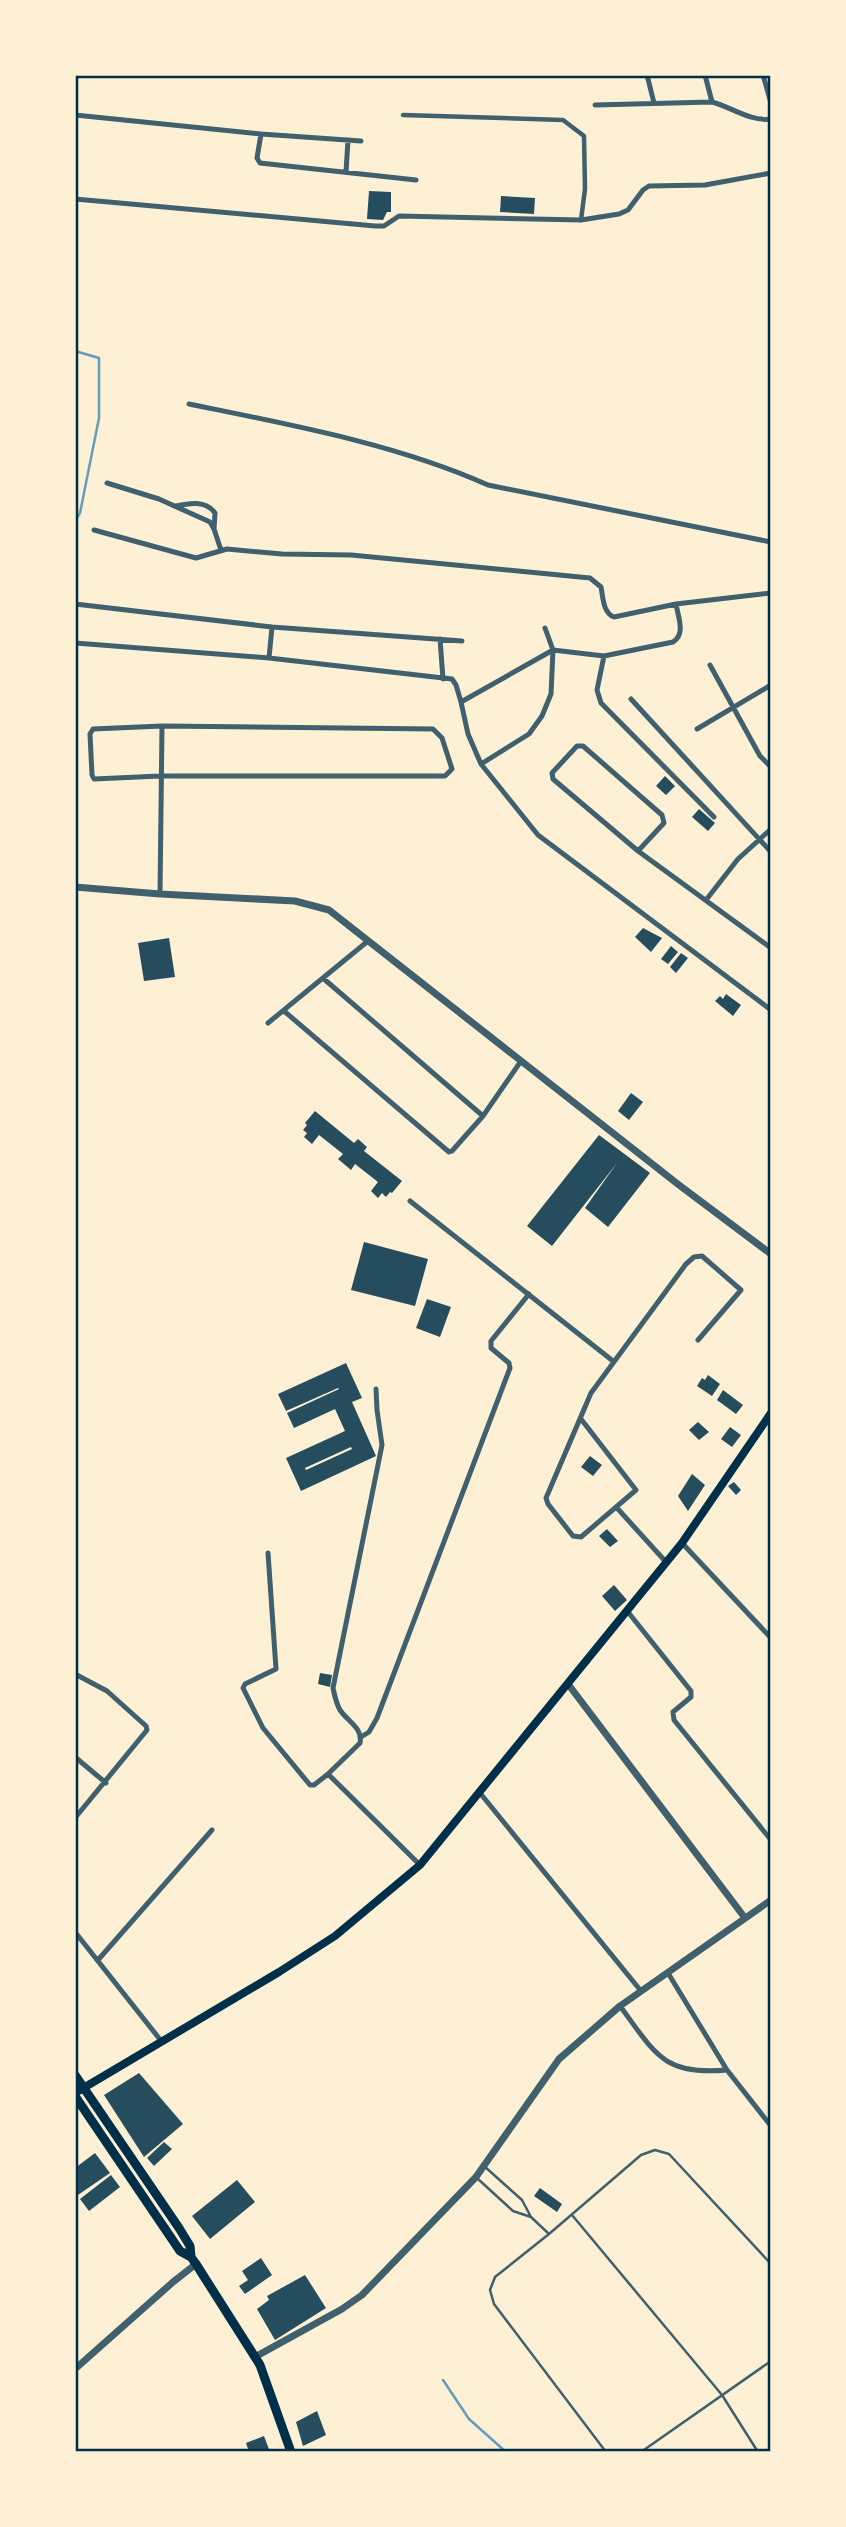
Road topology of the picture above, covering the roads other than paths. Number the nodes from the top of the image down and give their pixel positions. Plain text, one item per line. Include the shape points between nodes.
1 (647, 75) edge
2 (705, 75) edge
3 (763, 75) edge
4 (712, 102) junction
5 (654, 103) junction
6 (771, 103) edge
7 (595, 105) dead end
8 (75, 115) edge
9 (403, 115) dead end
10 (771, 119) edge
11 (261, 134) junction
12 (348, 140) junction
13 (361, 141) dead end
14 (345, 172) junction
15 (771, 173) edge
16 (416, 180) dead end
17 (75, 200) edge
18 (581, 220) junction
19 (189, 404) dead end
20 (107, 483) dead end
21 (176, 506) junction
22 (214, 529) junction
23 (94, 530) dead end
24 (771, 542) edge
25 (221, 550) junction
26 (771, 593) edge
27 (75, 604) edge
28 (676, 604) junction
29 (272, 627) junction
30 (545, 628) dead end
31 (440, 639) junction
32 (462, 640) dead end
33 (75, 643) edge
34 (553, 650) junction
35 (604, 656) junction
36 (269, 658) junction
37 (710, 665) dead end
38 (443, 679) junction
39 (771, 685) edge
40 (632, 699) dead end
41 (461, 702) junction
42 (733, 706) junction
43 (162, 726) junction
44 (697, 729) dead end
45 (481, 764) junction
46 (771, 767) edge
47 (160, 776) junction
48 (714, 817) dead end
49 (771, 829) edge
50 (758, 840) junction
51 (638, 851) junction
52 (771, 852) edge
53 (75, 887) edge
54 (160, 894) junction
55 (706, 900) junction
56 (368, 941) junction
57 (771, 948) edge
58 (324, 979) junction
59 (771, 1010) edge
60 (284, 1011) junction
61 (268, 1023) dead end
62 (521, 1061) junction
63 (482, 1116) junction
64 (410, 1201) dead end
65 (771, 1254) edge
66 (529, 1294) junction
67 (698, 1340) dead end
68 (613, 1361) junction
69 (376, 1389) dead end
70 (771, 1413) edge
71 (581, 1419) junction
72 (617, 1508) junction
73 (682, 1543) junction
74 (268, 1553) dead end
75 (666, 1562) junction
76 (628, 1612) junction
77 (771, 1638) edge
78 (75, 1674) edge
79 (568, 1684) junction
80 (361, 1737) junction
81 (75, 1757) edge
82 (328, 1774) junction
83 (106, 1783) junction
84 (480, 1793) junction
85 (75, 1818) edge
86 (212, 1830) dead end
87 (771, 1840) edge
88 (420, 1865) junction
89 (771, 1900) edge
90 (745, 1918) junction
91 (75, 1932) edge
92 (97, 1960) junction
93 (668, 1973) junction
94 (641, 1991) junction
95 (620, 2006) junction
96 (162, 2042) junction
97 (727, 2070) junction
98 (75, 2075) edge
99 (78, 2092) edge
100 (771, 2126) edge
101 (484, 2166) junction
102 (476, 2177) junction
103 (571, 2215) junction
104 (531, 2217) junction
105 (550, 2234) junction
106 (193, 2261) junction
107 (771, 2264) edge
108 (255, 2357) junction
109 (771, 2361) edge
110 (75, 2369) edge
111 (722, 2395) junction
112 (291, 2452) edge
113 (606, 2452) edge
114 (641, 2452) edge
115 (758, 2452) edge

1 - 5 street
2 - 4 street
3 - 6 street
4 - 5 street
4 - 10 street via 755,119
5 - 7 street
8 - 11 street
9 - 18 street via 563,120 584,136
11 - 12 street
11 - 14 street via 260,163
12 - 13 street
12 - 14 street
14 - 16 street
15 - 18 street via 705,185 649,186 628,210
17 - 18 street via 375,226 399,216
19 - 24 street via 322,433 452,469 488,485
20 - 21 street
21 - 22 street via 210,522
21 - 22 street via 188,503 212,508
22 - 25 street
23 - 25 street via 196,558
25 - 28 street via 351,555 590,578 601,587 606,611 614,617
26 - 28 street
27 - 29 street
28 - 35 street via 679,638
29 - 31 street
29 - 36 street
30 - 34 street
31 - 32 street
31 - 38 street
33 - 36 street
34 - 35 street
34 - 41 street
34 - 45 street via 551,694 542,716 529,734
35 - 48 street via 597,690 601,704
36 - 38 street
37 - 42 street
38 - 41 street via 452,679
39 - 42 street
40 - 50 street
41 - 45 street
42 - 44 street
42 - 46 street via 760,756
43 - 47 street
43 - 47 street via 100,727 90,734 94,779
43 - 47 street via 433,729 442,738 452,769 445,776
45 - 59 street via 538,835
47 - 54 street
49 - 50 street
50 - 52 street
50 - 55 street
51 - 51 street via 552,776 577,746 583,746 662,815 664,823
51 - 55 street
53 - 54 street
54 - 56 street via 302,902 335,914
55 - 57 street
56 - 58 street
56 - 62 street
58 - 60 street
58 - 63 street
60 - 61 street
60 - 63 street via 444,1150 452,1151
62 - 63 street
62 - 65 street
64 - 66 street
66 - 68 street
66 - 80 street via 491,1341 491,1348 510,1368 377,1718
67 - 68 street via 741,1290 702,1256 686,1264
68 - 71 street via 591,1393
69 - 80 street via 382,1445 333,1688 335,1702
70 - 73 main road
71 - 72 street via 636,1488
71 - 72 street via 548,1489 548,1504 577,1538
72 - 75 street
73 - 75 main road
73 - 77 street
74 - 82 street via 276,1669 243,1688 263,1728 310,1785
75 - 76 main road
76 - 79 main road
76 - 87 street via 691,1691 691,1697 673,1712 674,1720
78 - 83 street via 107,1690 146,1726
79 - 84 main road
79 - 90 street
80 - 82 street
81 - 83 street
82 - 88 street
83 - 85 street
84 - 88 main road
84 - 94 street
86 - 92 street
88 - 96 main road via 335,1936
89 - 90 street
90 - 93 street
91 - 92 street
92 - 96 street
93 - 94 street
93 - 97 street
94 - 95 street
95 - 97 street via 664,2059 688,2071
95 - 101 street via 559,2059
96 - 99 main road
97 - 100 street
98 - 99 highway
99 - 106 highway via 180,2251
101 - 102 street
101 - 104 lane via 522,2200
102 - 104 lane via 513,2211
102 - 108 street via 362,2295
103 - 105 lane
103 - 107 lane via 642,2155 655,2150 668,2154
103 - 111 lane
104 - 105 lane
105 - 113 lane via 495,2277 490,2290 494,2304
106 - 108 highway
106 - 110 street
108 - 112 highway
109 - 111 lane
111 - 114 lane
111 - 115 lane

